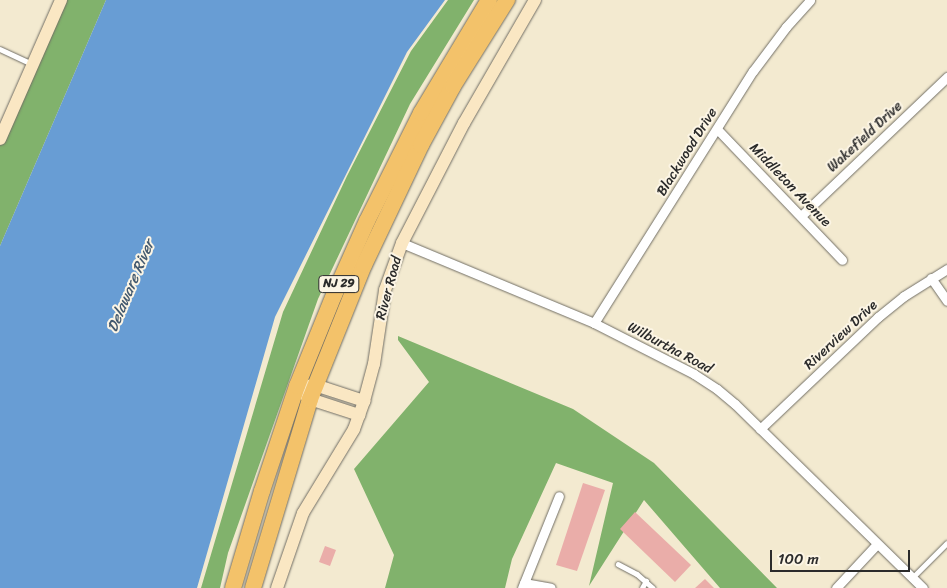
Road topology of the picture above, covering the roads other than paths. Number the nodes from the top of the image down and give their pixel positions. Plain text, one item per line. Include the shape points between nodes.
1 (61, 0) edge
2 (489, 0) edge
3 (507, 0) edge
4 (535, 0) edge
5 (810, 0) edge
6 (0, 49) edge
7 (32, 64) junction
8 (947, 77) edge
9 (717, 129) junction
10 (0, 139) edge
11 (801, 216) junction
12 (402, 243) junction
13 (842, 260) dead end
14 (947, 269) edge
15 (932, 278) junction
16 (947, 301) edge
17 (594, 323) junction
18 (297, 386) junction
19 (312, 392) junction
20 (364, 401) junction
21 (359, 415) junction
22 (760, 429) junction
23 (559, 496) dead end
24 (947, 543) edge
25 (878, 544) junction
26 (618, 564) dead end
27 (912, 578) junction
28 (646, 581) junction
29 (523, 585) edge
30 (233, 588) edge
31 (253, 588) edge
32 (277, 588) edge
33 (551, 588) edge
34 (642, 588) edge
35 (653, 588) edge
36 (836, 588) edge
37 (923, 588) edge

1 - 7 street
2 - 18 highway, NJ 29 via 440,78 402,149 338,286
3 - 19 highway, River Road / NJ 29 via 421,144 364,265
4 - 12 street, River Road via 464,123
5 - 9 street, Blackwood Drive via 769,49
6 - 7 lane
7 - 10 street
8 - 11 street, Wakefield Drive
9 - 11 street, Middleton Avenue
9 - 17 street, Blackwood Drive
11 - 13 street, Middleton Avenue
12 - 17 street, Wilburtha Road
12 - 20 street, River Road via 385,290 374,364
14 - 15 street, Riverview Drive
15 - 16 street
15 - 22 street, Riverview Drive via 878,317
17 - 22 street, Wilburtha Road via 699,377 735,404
18 - 19 street
18 - 30 highway, NJ 29
19 - 20 street
19 - 21 street
19 - 31 highway, River Road / NJ 29
20 - 21 street, River Road
21 - 32 street, River Road via 342,450 303,512
22 - 25 street, Wilburtha Road
23 - 29 street
24 - 27 lane
25 - 27 street, Wilburtha Road
25 - 36 street
26 - 28 lane
27 - 37 street, Wilburtha Road
28 - 34 lane
28 - 35 lane
29 - 33 street

